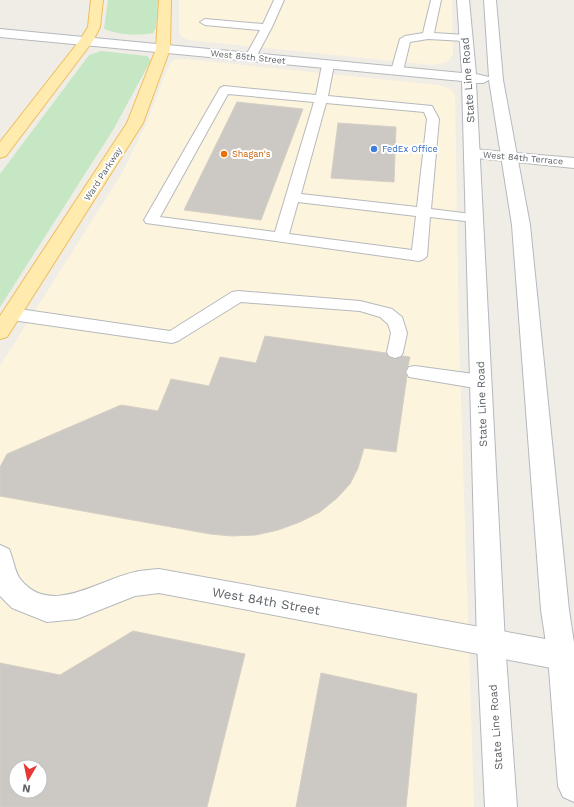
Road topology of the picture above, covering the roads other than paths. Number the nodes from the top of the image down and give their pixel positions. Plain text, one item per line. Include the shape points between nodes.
1 (97, 0) edge
2 (165, 0) edge
3 (436, 0) edge
4 (463, 0) edge
5 (490, 0) edge
6 (276, 1) edge
7 (205, 22) dead end
8 (267, 27) junction
9 (0, 33) edge
10 (428, 36) junction
11 (465, 38) junction
12 (86, 41) junction
13 (163, 49) junction
14 (251, 57) junction
15 (328, 65) junction
16 (397, 71) junction
17 (469, 78) junction
18 (496, 80) junction
19 (321, 99) junction
20 (0, 154) edge
21 (472, 154) junction
22 (509, 157) junction
23 (574, 163) edge
24 (293, 197) junction
25 (424, 213) junction
26 (474, 218) junction
27 (281, 238) junction
28 (12, 314) junction
29 (0, 332) edge
30 (395, 352) dead end
31 (416, 372) dead end
32 (481, 382) junction
33 (0, 556) edge
34 (491, 643) junction
35 (562, 656) junction
36 (572, 749) edge
37 (574, 786) edge
38 (501, 807) edge

1 - 12 main road via 94,27
2 - 13 main road, Ward Parkway
3 - 10 lane
4 - 11 main road, State Line Road
5 - 18 main road
6 - 8 lane
7 - 8 lane
8 - 14 lane
9 - 12 main road, West 85th Street
10 - 11 lane
10 - 16 lane via 405,39
11 - 17 main road, State Line Road
12 - 13 main road, West 85th Street
12 - 20 main road
13 - 14 main road, West 85th Street
13 - 28 main road, Ward Parkway via 136,123
14 - 15 main road, West 85th Street
15 - 16 main road, West 85th Street
15 - 19 lane
16 - 17 main road, West 85th Street
17 - 18 main road, West 85th Street
17 - 21 main road, State Line Road
18 - 22 main road
19 - 24 lane
19 - 25 lane via 428,109 432,119
19 - 27 lane via 224,90 151,220
21 - 22 main road, West 84th Terrace
21 - 26 main road, State Line Road
22 - 23 main road, West 84th Terrace
22 - 35 main road via 521,225 555,610
24 - 25 lane
24 - 27 lane
25 - 26 lane
25 - 27 lane via 419,256
26 - 32 main road, State Line Road
28 - 29 main road, Ward Parkway
28 - 30 lane via 172,337 238,296 360,306 386,313 396,321 399,333
31 - 32 lane
32 - 34 main road, State Line Road
33 - 34 main road, West 84th Street via 8,586 21,599 47,609 77,606 134,584 159,581
34 - 35 main road, West 84th Street
34 - 38 main road, State Line Road
35 - 36 main road
36 - 37 main road

